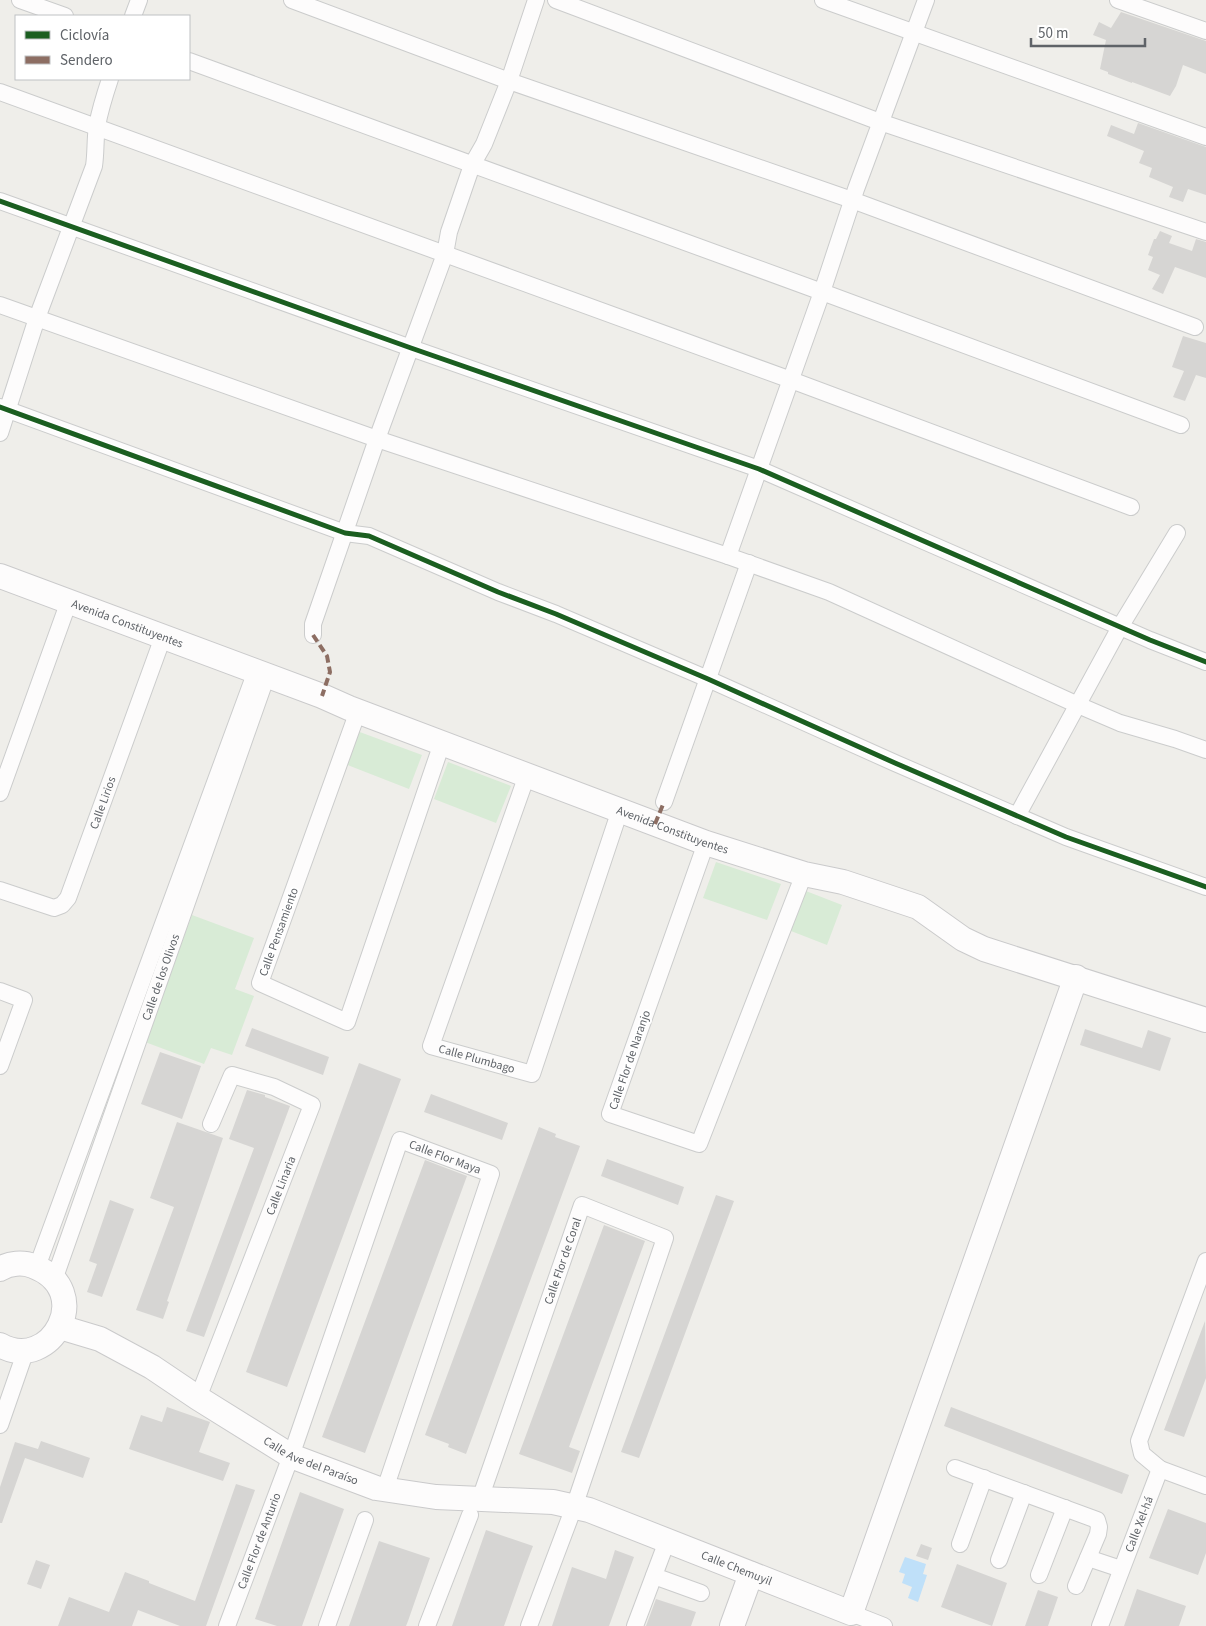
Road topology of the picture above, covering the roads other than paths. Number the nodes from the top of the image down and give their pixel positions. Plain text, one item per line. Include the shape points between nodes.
1 (20, 0) edge
2 (139, 0) edge
3 (292, 0) edge
4 (536, 0) edge
5 (556, 0) edge
6 (823, 0) edge
7 (926, 0) edge
8 (1118, 0) edge
9 (62, 15) edge
10 (133, 15) edge
11 (1206, 30) edge
12 (914, 33) junction
13 (190, 61) edge
14 (110, 80) edge
15 (509, 81) junction
16 (0, 92) edge
17 (880, 122) junction
18 (97, 128) junction
19 (1206, 137) edge
20 (472, 165) junction
21 (852, 200) junction
22 (0, 201) edge
23 (71, 226) junction
24 (1206, 232) edge
25 (445, 254) junction
26 (822, 292) junction
27 (0, 305) edge
28 (37, 318) junction
29 (1195, 327) dead end
30 (411, 348) junction
31 (791, 380) junction
32 (4, 409) edge
33 (1181, 425) dead end
34 (0, 433) edge
35 (377, 439) junction
36 (759, 469) junction
37 (1131, 508) dead end
38 (345, 533) junction
39 (1177, 534) dead end
40 (728, 556) junction
41 (749, 563) junction
42 (0, 576) edge
43 (70, 601) junction
44 (1120, 626) junction
45 (313, 636) dead end
46 (163, 637) junction
47 (1206, 662) edge
48 (262, 673) junction
49 (708, 678) junction
50 (1078, 705) junction
51 (358, 711) junction
52 (442, 743) junction
53 (1206, 750) edge
54 (527, 775) junction
55 (0, 793) edge
56 (664, 802) dead end
57 (620, 810) junction
58 (1018, 816) junction
59 (706, 843) junction
60 (804, 874) junction
61 (1206, 887) edge
62 (0, 890) edge
63 (1076, 978) junction
64 (0, 990) edge
65 (1206, 1020) edge
66 (0, 1066) edge
67 (211, 1124) dead end
68 (1206, 1261) edge
69 (0, 1269) edge
70 (46, 1273) junction
71 (60, 1327) junction
72 (1, 1347) edge
73 (26, 1350) junction
74 (198, 1398) junction
75 (0, 1425) edge
76 (291, 1456) junction
77 (954, 1468) dead end
78 (1160, 1469) junction
79 (984, 1478) junction
80 (1206, 1486) edge
81 (385, 1489) junction
82 (1024, 1493) junction
83 (475, 1507) junction
84 (582, 1508) junction
85 (1065, 1508) junction
86 (365, 1520) dead end
87 (667, 1541) junction
88 (960, 1544) dead end
89 (1088, 1558) junction
90 (999, 1560) dead end
91 (1121, 1570) junction
92 (751, 1574) junction
93 (1039, 1575) dead end
94 (654, 1576) junction
95 (1076, 1586) dead end
96 (701, 1593) dead end
97 (851, 1613) junction
98 (228, 1626) edge
99 (327, 1626) edge
100 (427, 1626) edge
101 (530, 1626) edge
102 (635, 1626) edge
103 (732, 1626) edge
104 (884, 1626) edge
105 (1100, 1626) edge

1 - 9 street
2 - 10 street
3 - 15 street
4 - 15 street
5 - 17 street
6 - 12 street
7 - 12 street
8 - 11 street
12 - 17 street
12 - 19 street
13 - 20 street
14 - 18 street
15 - 20 street via 484,144
15 - 21 street
16 - 18 street
17 - 21 street
17 - 24 street
18 - 23 street via 94,166
18 - 25 street
20 - 25 street via 448,232
20 - 26 street
21 - 26 street
21 - 29 street
22 - 23 street
23 - 28 street
23 - 30 street
25 - 30 street
25 - 31 street
26 - 31 street
26 - 33 street
27 - 28 street
28 - 32 street
28 - 35 street
30 - 35 street
30 - 36 street
31 - 36 street
31 - 37 street
32 - 34 street
32 - 38 street
35 - 38 street
35 - 40 street
36 - 40 street
36 - 44 street
38 - 45 street via 313,624
38 - 49 street via 370,536
39 - 44 street
40 - 41 street
41 - 49 street
41 - 50 street via 830,592
42 - 43 main road, Avenida Constituyentes
43 - 46 main road, Avenida Constituyentes
43 - 55 street
44 - 47 street
44 - 50 street
46 - 48 main road, Avenida Constituyentes
46 - 62 street, Calle Lirios via 68,898 54,908
48 - 51 main road, Avenida Constituyentes
48 - 70 street, Calle de los Olivos
49 - 56 street
49 - 58 street
50 - 53 street via 1120,723
50 - 58 street
51 - 52 main road, Avenida Constituyentes
51 - 52 street, Calle Pensamiento via 260,983 347,1022
52 - 54 main road, Avenida Constituyentes
54 - 57 main road, Avenida Constituyentes
54 - 57 street, Calle Plumbago via 431,1046 532,1074
57 - 59 main road, Avenida Constituyentes
58 - 61 street via 1066,837
59 - 60 main road, Avenida Constituyentes
59 - 60 street, Calle Flor de Naranjo via 610,1114 699,1144
60 - 63 main road, Avenida Constituyentes via 843,882 918,907 963,939 984,949
63 - 65 main road, Avenida Constituyentes
63 - 97 main road
64 - 66 street via 24,1000
67 - 74 street, Calle Linaria via 232,1075 274,1087 312,1105
68 - 78 street via 1138,1441 1142,1454
69 - 70 main road via 28,1264
70 - 71 main road via 60,1286 64,1296 65,1312
71 - 73 main road via 50,1340
71 - 74 main road, Calle Ave del Paraíso via 100,1339 152,1367
72 - 73 main road
73 - 75 street
74 - 76 main road, Calle Ave del Paraíso
76 - 81 main road, Calle Ave del Paraíso
76 - 81 street, Calle Flor Maya via 400,1140 492,1174
76 - 98 street, Calle Flor de Anturio
77 - 79 street
78 - 80 street
78 - 91 street, Calle Xel-há
79 - 82 street
79 - 88 street
81 - 83 main road, Calle Ave del Paraíso
82 - 85 street
82 - 90 street
83 - 84 main road, Calle Ave del Paraíso via 553,1502
83 - 84 street, Calle Flor de Coral via 582,1205 665,1238
83 - 100 street
84 - 87 main road, Calle Chemuyil
84 - 101 street
85 - 89 street via 1097,1520 1098,1534
85 - 93 street
86 - 99 street
87 - 92 main road, Calle Chemuyil
87 - 94 street
89 - 91 street
89 - 95 street
91 - 105 street, Calle Xel-há
92 - 97 main road, Calle Chemuyil
92 - 103 main road
94 - 96 street
94 - 102 street
97 - 104 street, Calle Chemuyil

